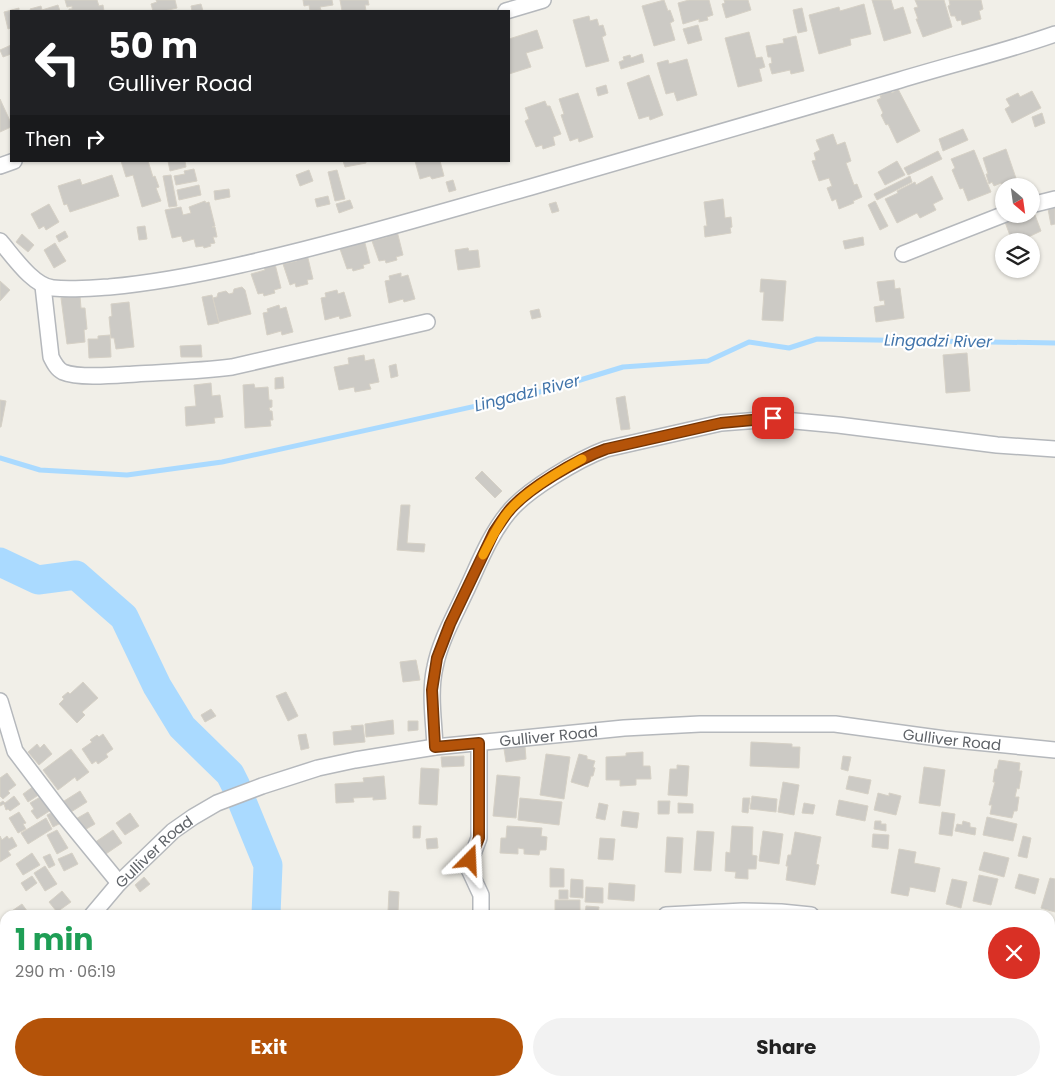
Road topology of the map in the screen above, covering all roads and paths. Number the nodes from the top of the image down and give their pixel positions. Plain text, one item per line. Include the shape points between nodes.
1 (544, 0) edge
2 (509, 10) edge
3 (1055, 34) edge
4 (1055, 199) edge
5 (1040, 203) edge
6 (995, 218) edge
7 (0, 242) edge
8 (903, 254) dead end
9 (43, 286) junction
10 (427, 322) dead end
11 (1055, 449) edge
12 (0, 701) edge
13 (479, 743) junction
14 (435, 747) junction
15 (1055, 750) edge
16 (119, 883) junction
17 (96, 910) edge
18 (481, 910) edge

1 - 2 street
3 - 9 street via 722,133 290,254 150,283 74,289
4 - 5 street
6 - 8 street
7 - 9 street
9 - 10 street via 51,357 63,372 75,374 105,376 232,367
11 - 14 street via 773,418 721,423 591,454 536,488 508,512 494,532 436,661 432,690
12 - 16 street via 15,751
13 - 14 street, Gulliver Road
13 - 15 street, Gulliver Road via 633,727 835,724
13 - 18 street via 479,838 468,867 481,895
14 - 16 street, Gulliver Road via 318,768 217,803 173,831
16 - 17 street, Gulliver Road

